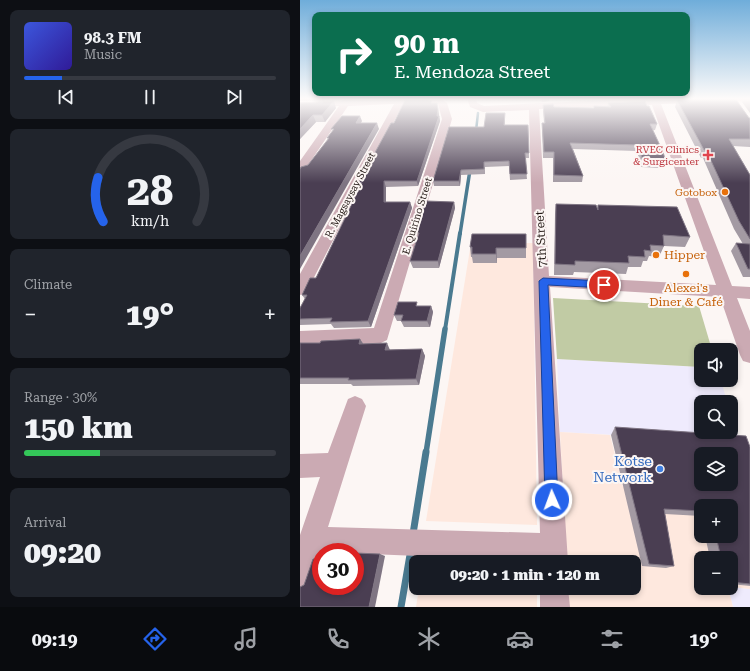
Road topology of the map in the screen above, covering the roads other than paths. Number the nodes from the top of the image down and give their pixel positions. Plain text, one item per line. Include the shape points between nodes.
1 (329, 126) edge
2 (387, 126) edge
3 (444, 126) edge
4 (535, 126) edge
5 (665, 126) edge
6 (300, 169) edge
7 (543, 281) junction
8 (300, 289) edge
9 (726, 292) junction
10 (750, 293) edge
11 (300, 339) edge
12 (750, 355) edge
13 (355, 406) dead end
14 (335, 465) junction
15 (300, 466) edge
16 (311, 540) junction
17 (554, 554) edge
18 (300, 575) edge
19 (554, 595) edge
20 (555, 607) edge

1 - 6 street
2 - 8 street, R. Magsaysay Street
3 - 11 street, E. Quirino Street via 381,335
4 - 7 street, 7th Street
5 - 9 street
7 - 9 street
7 - 17 street, 7th Street
9 - 10 street
9 - 12 street
13 - 14 street
14 - 15 street
14 - 16 street
16 - 17 street via 413,542
16 - 18 street
19 - 20 street

